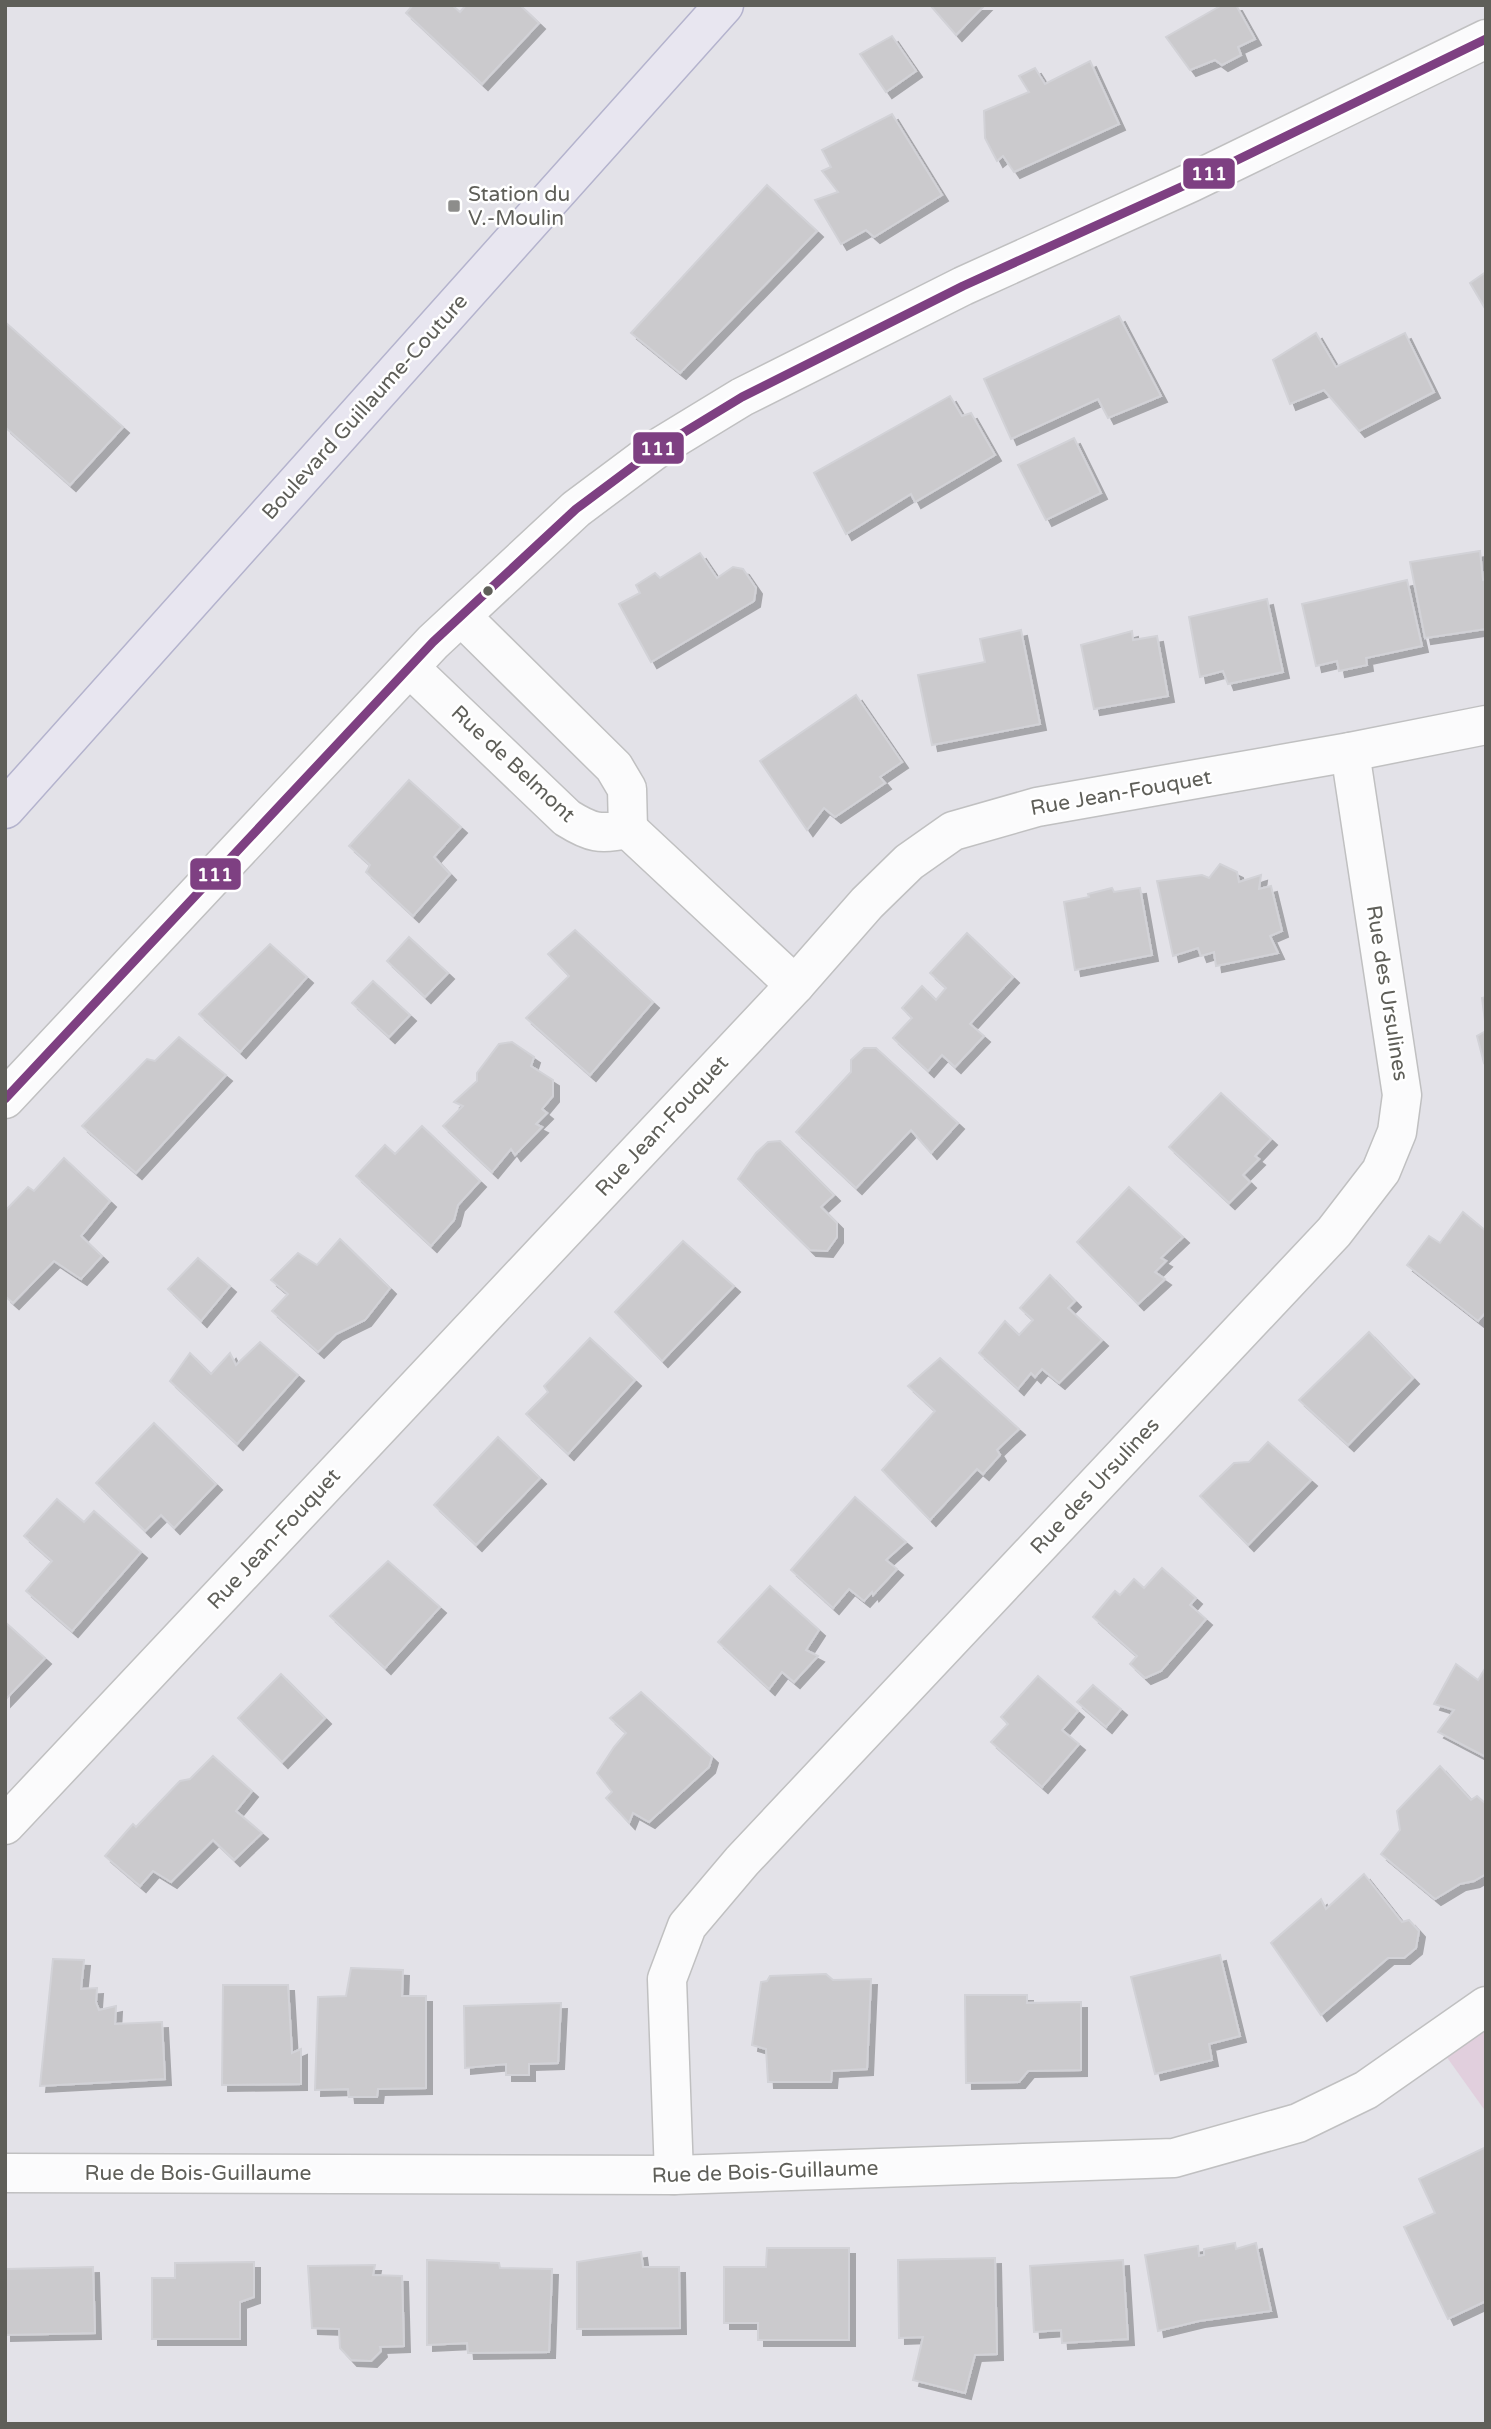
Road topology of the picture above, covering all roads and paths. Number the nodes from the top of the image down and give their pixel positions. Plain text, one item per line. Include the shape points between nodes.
1 (724, 5) edge
2 (1486, 39) edge
3 (461, 616) junction
4 (410, 667) junction
5 (1486, 725) edge
6 (1350, 752) junction
7 (5, 809) edge
8 (628, 829) junction
9 (795, 985) junction
10 (5, 1098) edge
11 (5, 1825) edge
12 (1486, 2006) edge
13 (5, 2173) edge
14 (674, 2175) junction

1 - 7 main road, Boulevard Guillaume-Couture
2 - 3 street via 1192,182 963,286 742,397 655,450 576,509
3 - 4 street
3 - 8 street via 614,767 627,789
4 - 8 street, Rue de Belmont via 567,818 589,832
4 - 10 street
5 - 6 street, Rue Jean-Fouquet
6 - 9 street, Rue Jean-Fouquet via 1037,807 953,831 884,886
6 - 14 street, Rue des Ursulines via 1402,1096 1397,1132 1381,1171 1334,1232 742,1861 687,1926 667,1979
8 - 9 street
9 - 11 street, Rue Jean-Fouquet
12 - 14 street, Rue de Bois-Guillaume via 1366,2090 1309,2118 1174,2158
13 - 14 street, Rue de Bois-Guillaume

